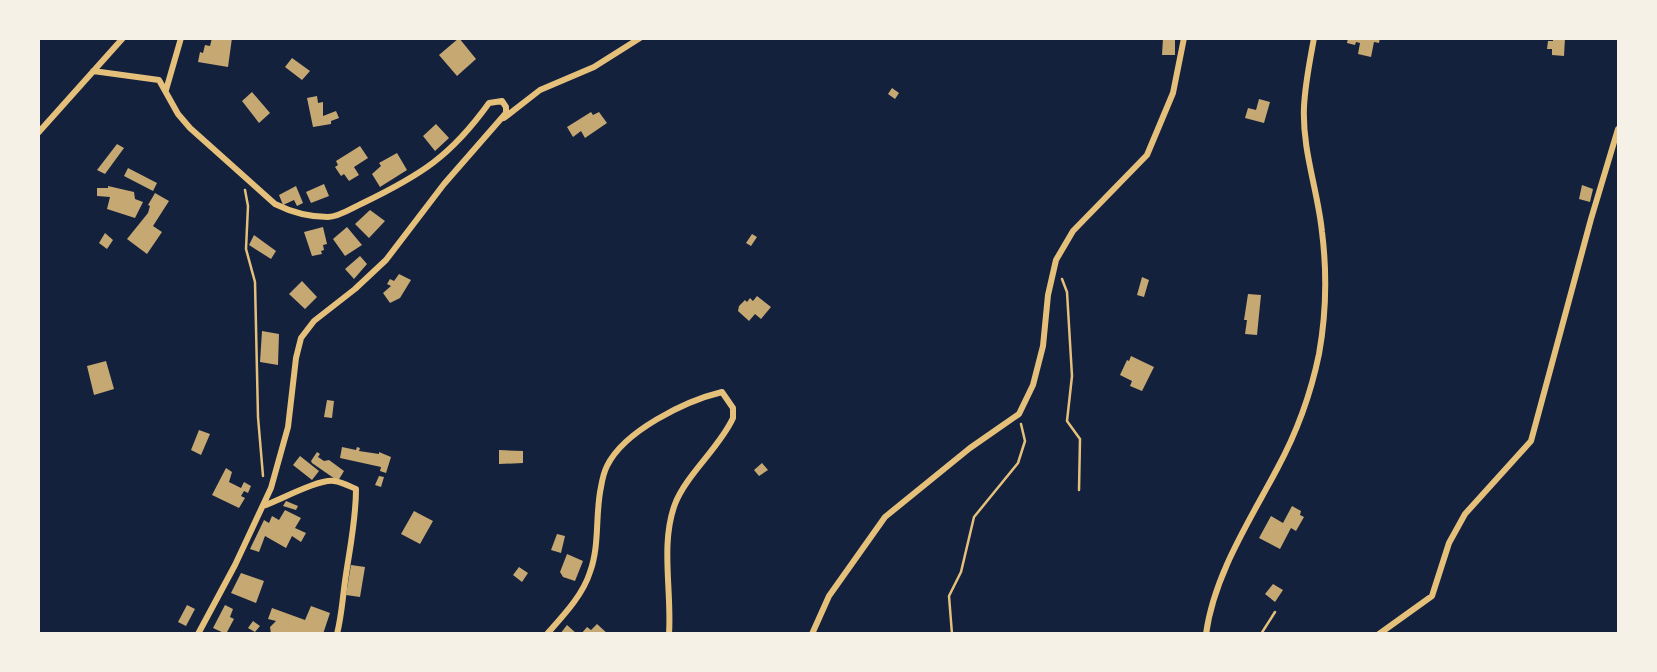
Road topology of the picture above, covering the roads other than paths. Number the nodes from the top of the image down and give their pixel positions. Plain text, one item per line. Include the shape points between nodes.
1 (123, 38) edge
2 (181, 38) edge
3 (640, 38) edge
4 (1184, 38) edge
5 (1314, 38) edge
6 (93, 71) junction
7 (166, 90) junction
8 (499, 121) junction
9 (1619, 129) edge
10 (38, 133) edge
11 (263, 506) junction
12 (198, 634) edge
13 (337, 634) edge
14 (547, 634) edge
15 (669, 634) edge
16 (812, 634) edge
17 (1206, 634) edge
18 (1379, 634) edge

1 - 6 street
2 - 7 street
3 - 8 street via 594,67 540,90
4 - 16 street via 1173,93 1147,155 1073,231 1056,260 1043,346 1033,385 1019,414 885,517 829,596
5 - 17 street via 1304,107 1322,232 1324,324 1299,421 1243,529 1209,614
6 - 7 street via 159,80
6 - 10 street
7 - 8 street via 190,128 275,204 290,212 330,217 434,164 455,146 489,103 497,100 506,107
8 - 11 street via 386,260 301,338 288,427
9 - 18 street via 1531,441 1465,513 1449,543 1432,596
11 - 12 street
11 - 13 street via 330,480 356,489
14 - 15 street via 575,601 590,573 607,466 641,429 722,393 733,408 733,418 675,503 668,544

